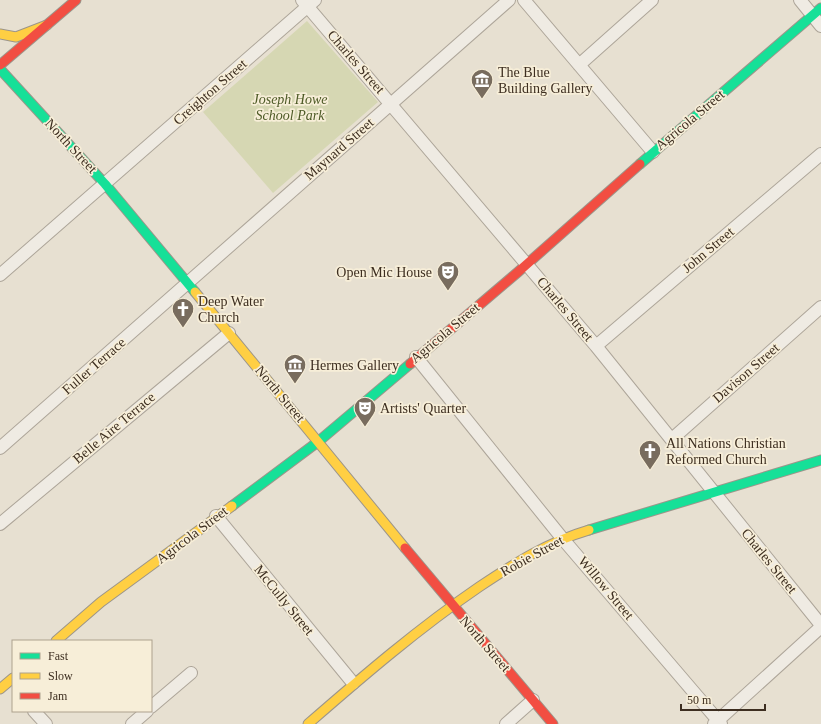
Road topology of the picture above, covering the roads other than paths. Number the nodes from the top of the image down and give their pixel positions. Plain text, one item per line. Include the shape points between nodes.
1 (76, 0) edge
2 (509, 0) edge
3 (524, 0) edge
4 (652, 0) edge
5 (800, 0) edge
6 (308, 2) edge
7 (817, 12) edge
8 (47, 25) junction
9 (821, 26) edge
10 (0, 34) edge
11 (579, 64) junction
12 (0, 65) edge
13 (0, 69) edge
14 (391, 103) junction
15 (653, 152) junction
16 (821, 154) edge
17 (106, 184) junction
18 (527, 264) junction
19 (0, 275) edge
20 (188, 284) junction
21 (821, 307) edge
22 (229, 333) junction
23 (596, 346) junction
24 (416, 357) junction
25 (672, 439) junction
26 (319, 441) junction
27 (0, 448) edge
28 (821, 460) edge
29 (713, 492) junction
30 (216, 516) junction
31 (0, 524) edge
32 (562, 538) junction
33 (452, 605) junction
34 (821, 626) edge
35 (57, 640) edge
36 (191, 673) dead end
37 (353, 683) junction
38 (533, 700) junction
39 (152, 706) edge
40 (35, 712) edge
41 (146, 712) edge
42 (718, 723) edge
43 (46, 724) edge
44 (132, 724) edge
45 (308, 724) edge
46 (506, 724) edge
47 (553, 724) edge

1 - 8 main road
2 - 14 street, Maynard Street
3 - 11 street
4 - 11 street
5 - 7 street
6 - 14 street, Charles Street
6 - 17 street, Creighton Street
7 - 9 street
7 - 15 main road, Agricola Street
8 - 10 main road via 16,37
8 - 12 main road
11 - 15 street
13 - 17 main road, North Street
14 - 18 street, Charles Street
14 - 20 street, Maynard Street
15 - 18 main road, Agricola Street
16 - 23 street, John Street
17 - 19 street, Creighton Street
17 - 20 main road, North Street
18 - 23 street, Charles Street
18 - 24 main road, Agricola Street
20 - 22 main road, North Street
20 - 27 street, Fuller Terrace
21 - 25 street, Davison Street
22 - 26 main road, North Street
22 - 31 street, Belle Aire Terrace
23 - 25 street, Charles Street
24 - 26 main road, Agricola Street
24 - 32 street, Willow Street
25 - 29 street, Charles Street
26 - 30 main road, Agricola Street
26 - 33 main road, North Street
28 - 29 main road, Robie Street
29 - 32 main road, Robie Street
29 - 34 street, Charles Street
30 - 35 main road, Agricola Street via 101,602
30 - 37 street, McCully Street
32 - 33 main road, Robie Street via 526,556
32 - 42 street, Willow Street
33 - 37 main road, Robie Street
33 - 38 main road, North Street
34 - 42 street
36 - 39 street
37 - 45 main road, Robie Street
38 - 46 street
38 - 47 main road, North Street
40 - 43 street
41 - 44 street

